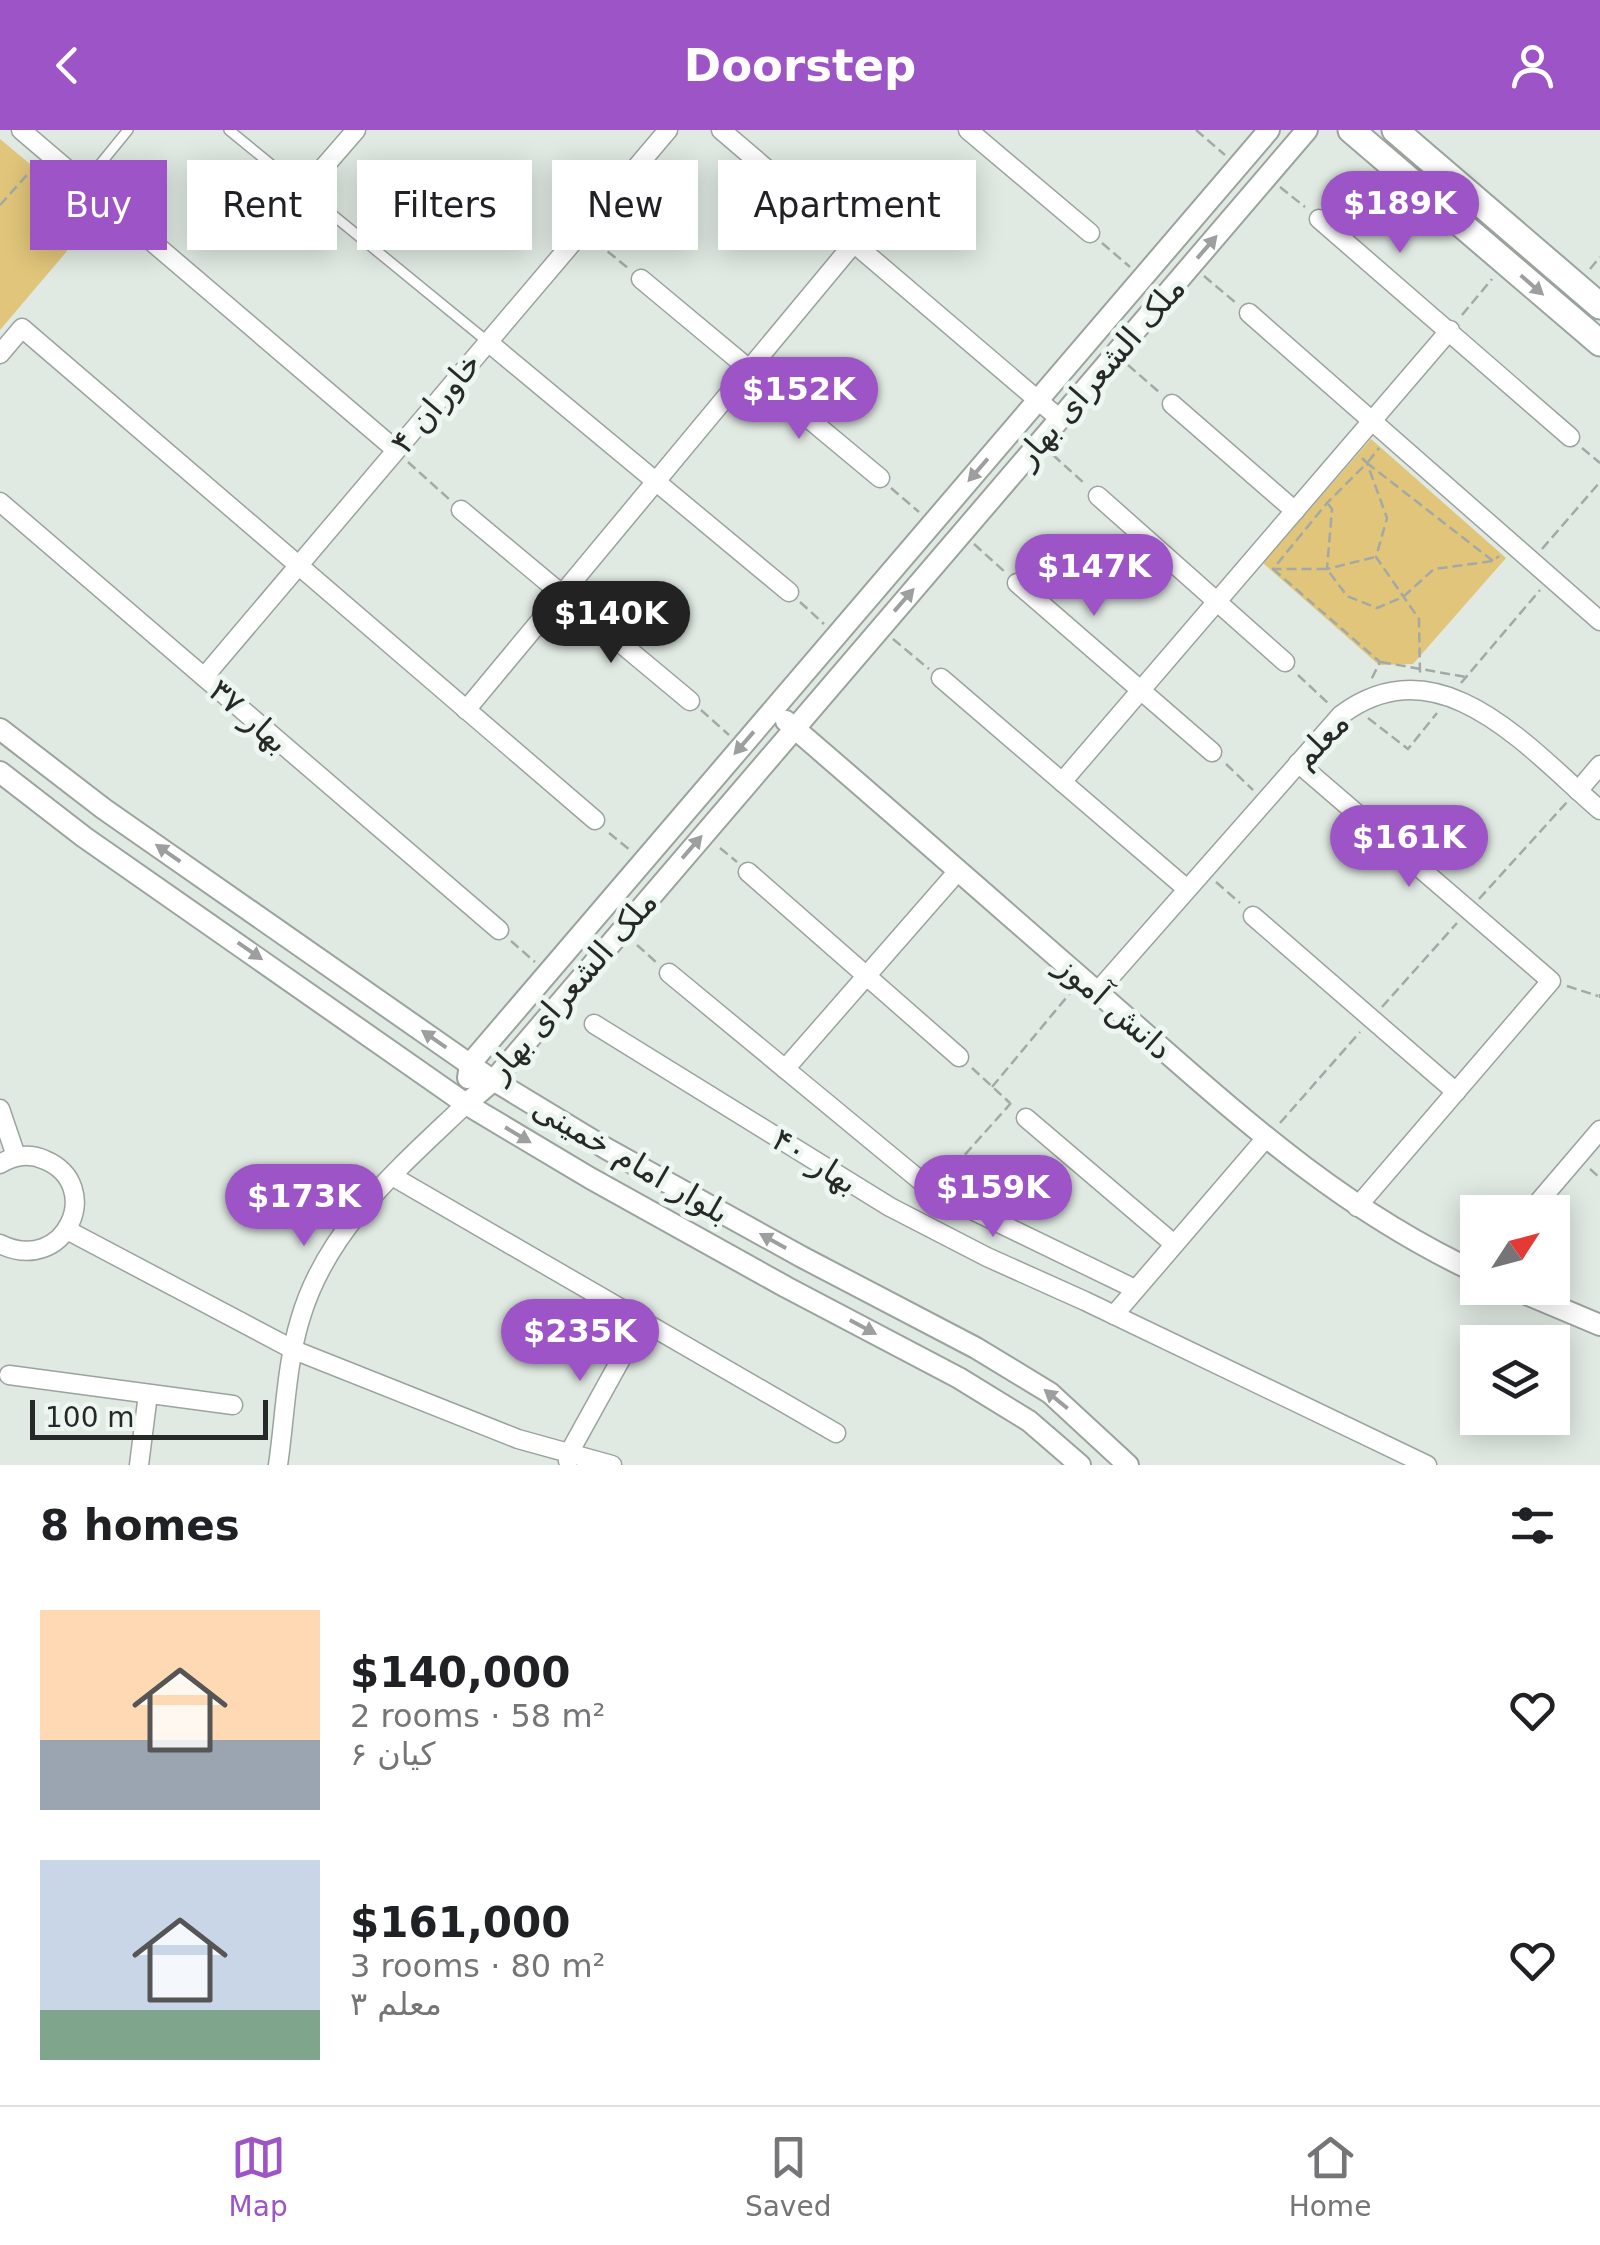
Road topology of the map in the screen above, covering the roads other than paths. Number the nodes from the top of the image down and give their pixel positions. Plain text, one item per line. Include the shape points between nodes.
1 (21, 130) edge
2 (128, 130) edge
3 (229, 130) edge
4 (356, 130) edge
5 (668, 130) edge
6 (722, 130) edge
7 (968, 130) edge
8 (1269, 130) edge
9 (1306, 130) edge
10 (1352, 130) edge
11 (1395, 130) edge
12 (57, 160) edge
13 (104, 160) edge
14 (265, 160) edge
15 (330, 160) edge
16 (757, 160) edge
17 (337, 219) edge
18 (1319, 219) road end
19 (1090, 233) road end
20 (161, 250) edge
21 (848, 250) edge
22 (862, 250) edge
23 (641, 279) road end
24 (1600, 306) edge
25 (1249, 313) road end
26 (1450, 330) junction
27 (488, 342) junction
28 (1600, 343) edge
29 (0, 354) edge
30 (750, 369) junction
31 (1038, 400) junction
32 (1172, 404) road end
33 (1060, 419) junction
34 (1372, 421) junction
35 (1570, 437) road end
36 (396, 450) junction
37 (880, 478) road end
38 (656, 481) junction
39 (1098, 496) road end
40 (0, 502) edge
41 (461, 510) road end
42 (1294, 511) junction
43 (298, 566) junction
44 (1017, 583) road end
45 (789, 592) road end
46 (562, 594) junction
47 (1217, 602) junction
48 (1600, 621) edge
49 (1285, 662) road end
50 (204, 677) junction
51 (941, 678) road end
52 (1141, 690) junction
53 (690, 701) road end
54 (773, 709) junction
55 (466, 710) junction
56 (794, 728) junction
57 (0, 729) edge
58 (1212, 752) road end
59 (1298, 762) junction
60 (1600, 765) edge
61 (0, 772) edge
62 (1062, 782) junction
63 (1578, 790) junction
64 (1600, 810) edge
65 (595, 820) road end
66 (958, 870) junction
67 (748, 872) road end
68 (1187, 890) junction
69 (1253, 916) road end
70 (499, 930) road end
71 (669, 973) road end
72 (866, 976) junction
73 (1090, 986) junction
74 (594, 1024) dead end
75 (959, 1057) road end
76 (470, 1064) junction
77 (786, 1069) junction
78 (494, 1080) junction
79 (1456, 1092) junction
80 (466, 1104) junction
81 (0, 1109) edge
82 (1026, 1118) road end
83 (1600, 1130) edge
84 (1266, 1139) junction
85 (8, 1160) edge
86 (392, 1176) junction
87 (933, 1191) junction
88 (1545, 1195) edge
89 (1357, 1207) junction
90 (918, 1222) junction
91 (67, 1230) junction
92 (1032, 1240) junction
93 (0, 1244) edge
94 (1174, 1244) junction
95 (1460, 1265) edge
96 (1017, 1271) junction
97 (1135, 1289) junction
98 (1552, 1305) edge
99 (1114, 1314) junction
100 (642, 1321) junction
101 (1600, 1325) edge
102 (294, 1350) junction
103 (9, 1375) dead end
104 (148, 1394) junction
105 (233, 1405) dead end
106 (836, 1432) dead end
107 (568, 1459) edge
108 (139, 1465) edge
109 (278, 1465) edge
110 (612, 1465) edge
111 (1080, 1465) edge
112 (1128, 1465) edge
113 (1427, 1465) edge

1 - 12 street
2 - 13 lane
3 - 14 lane
4 - 15 street
5 - 27 street, خاوران ۴
6 - 16 street
7 - 19 street
8 - 31 street, ملک الشعرای بهار
33 -> 9 street, ملک الشعرای بهار
10 -> 28 main road
11 - 24 main road
17 - 27 lane
18 - 26 street
20 - 36 street
21 - 30 street
22 - 31 street
23 - 30 street
25 - 34 street
26 - 34 street
26 - 35 street
27 - 36 street, خاوران ۴
27 - 38 street
29 - 43 street via 22,328
30 - 37 street
30 - 38 street
31 - 33 street
31 -> 54 street, ملک الشعرای بهار
32 - 42 street
56 -> 33 street, ملک الشعرای بهار
34 - 42 street
34 - 48 street
36 - 43 street, خاوران ۴
38 - 45 street
38 - 46 street
39 - 47 street
40 - 50 street, بهار ۳۷
41 - 46 street
42 - 47 street
43 - 50 street, خاوران ۴
43 - 55 street
44 - 52 street
46 - 53 street
46 - 55 street
47 - 49 street
47 - 52 street
50 - 70 street, بهار ۳۷
51 - 62 street
52 - 58 street
52 - 62 street
54 - 56 street, دانش آموز
54 -> 76 street, ملک الشعرای بهار
55 - 65 street
56 - 66 street, دانش آموز
78 -> 56 street, ملک الشعرای بهار
76 -> 57 street, بلوار امام خمینی
59 - 63 street, معلم via 1353,707 1404,689 1451,695 1490,715
59 - 68 street, معلم
59 - 79 street via 1551,980
60 - 63 street
61 -> 80 street, بلوار امام خمینی
62 - 68 street
63 - 64 street, معلم
66 - 72 street
66 - 73 street, دانش آموز
67 - 72 street
68 - 73 street, معلم
69 - 79 street
71 - 77 street
72 - 75 street
72 - 77 street
73 - 84 street, دانش آموز
74 - 90 street, بهار ۴۰
76 - 78 street, بلوار امام خمینی
76 - 80 street, ملک الشعرای بهار
77 - 87 street
78 - 80 street, ملک الشعرای بهار
112 -> 78 street, بلوار امام خمینی via 1050,1393
79 - 89 street
80 - 86 street
80 -> 111 street, بلوار امام خمینی via 786,1288 959,1378 1029,1420
81 - 85 street
82 - 94 street
83 - 88 street
84 - 89 street, دانش آموز
84 - 94 street
85 - 91 street via 41,1158 62,1171 74,1194
86 - 100 street
86 - 102 street via 341,1232 314,1280
87 - 90 street
87 - 92 street
89 - 95 street, دانش آموز
90 - 96 street, بهار ۴۰
91 - 93 street via 37,1251
91 - 102 street
92 - 96 street via 1014,1251
92 - 97 street
94 - 97 street
96 - 99 street, بهار ۴۰
97 - 99 street
98 - 101 street
99 - 113 street, بهار ۴۰
100 - 106 street
100 - 107 street
102 - 107 street
102 - 109 street
103 - 104 street
104 - 105 street
104 - 108 street
107 - 110 street

